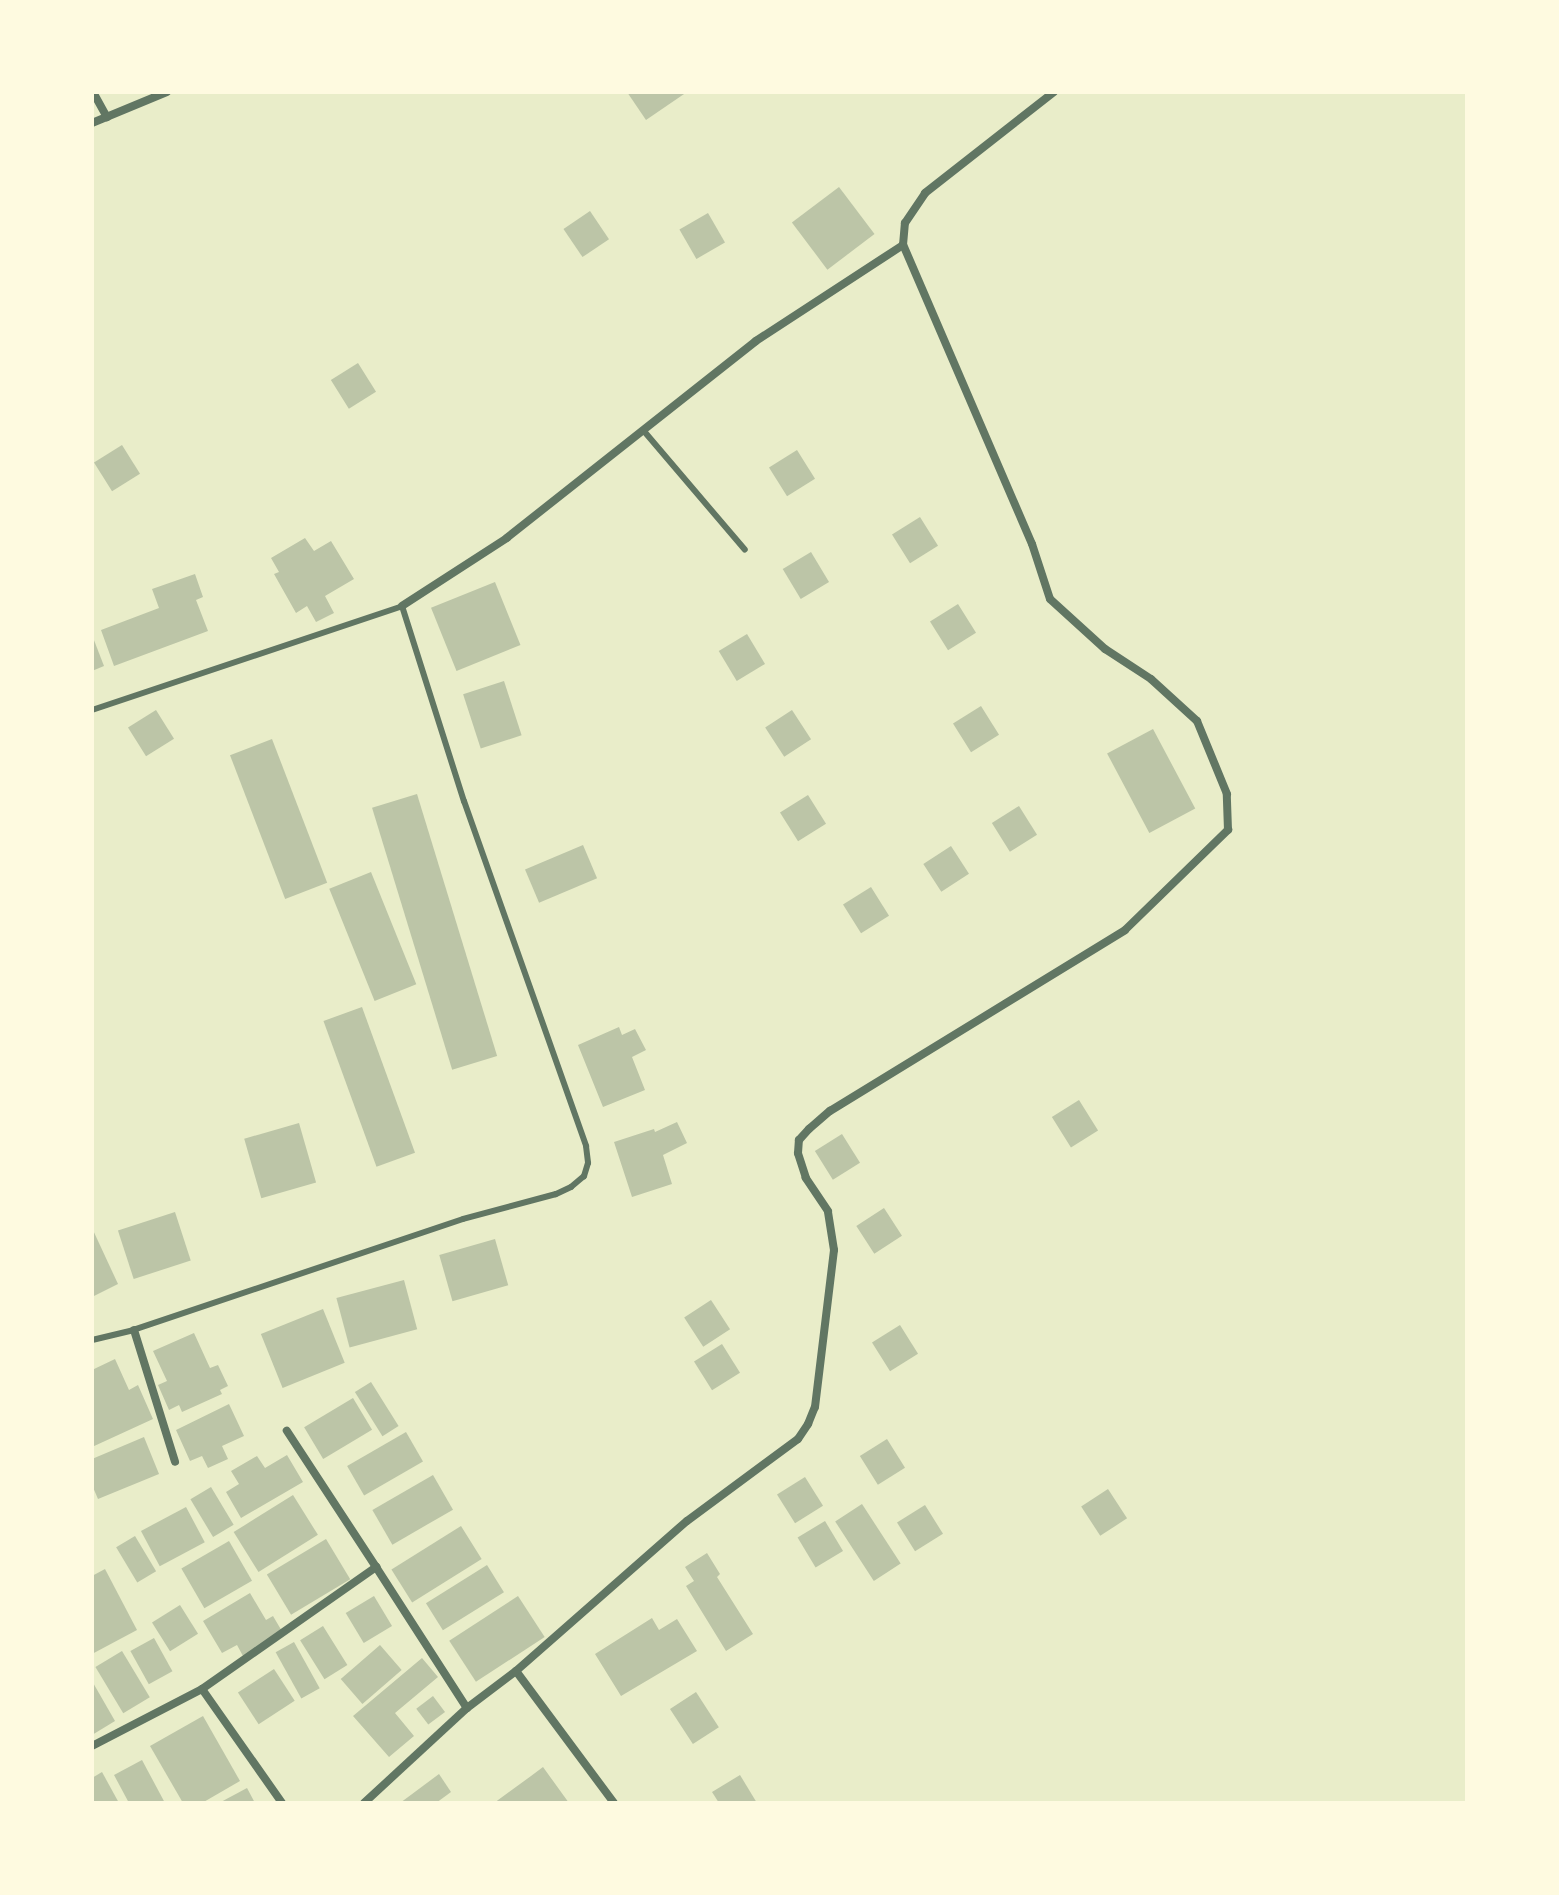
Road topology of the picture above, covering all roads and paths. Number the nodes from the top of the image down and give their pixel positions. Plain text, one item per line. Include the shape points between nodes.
1 (93, 92) edge
2 (167, 92) edge
3 (1054, 92) edge
4 (107, 117) junction
5 (92, 123) edge
6 (903, 245) junction
7 (643, 430) junction
8 (745, 550) dead end
9 (402, 606) junction
10 (92, 710) edge
11 (134, 1330) junction
12 (92, 1340) edge
13 (287, 1431) dead end
14 (175, 1462) dead end
15 (376, 1567) junction
16 (516, 1671) junction
17 (202, 1689) junction
18 (467, 1708) junction
19 (92, 1746) edge
20 (282, 1803) edge
21 (364, 1803) edge
22 (614, 1803) edge

1 - 4 street
2 - 4 street
3 - 6 street via 925,193 905,223
4 - 5 street
6 - 7 street via 756,341
6 - 16 street via 1026,530 1050,599 1197,721 1227,794 1228,830 1125,930 830,1111 799,1140 806,1178 828,1211 834,1232 815,1407 808,1424 798,1439 687,1521
7 - 8 lane
7 - 9 street via 507,538
9 - 10 lane
9 - 11 lane via 464,801 586,1146 584,1176 556,1194 463,1219
11 - 12 lane
11 - 14 street
13 - 15 street
15 - 17 street
15 - 18 street
16 - 18 street
16 - 22 street
17 - 19 street
17 - 20 street
18 - 21 street

